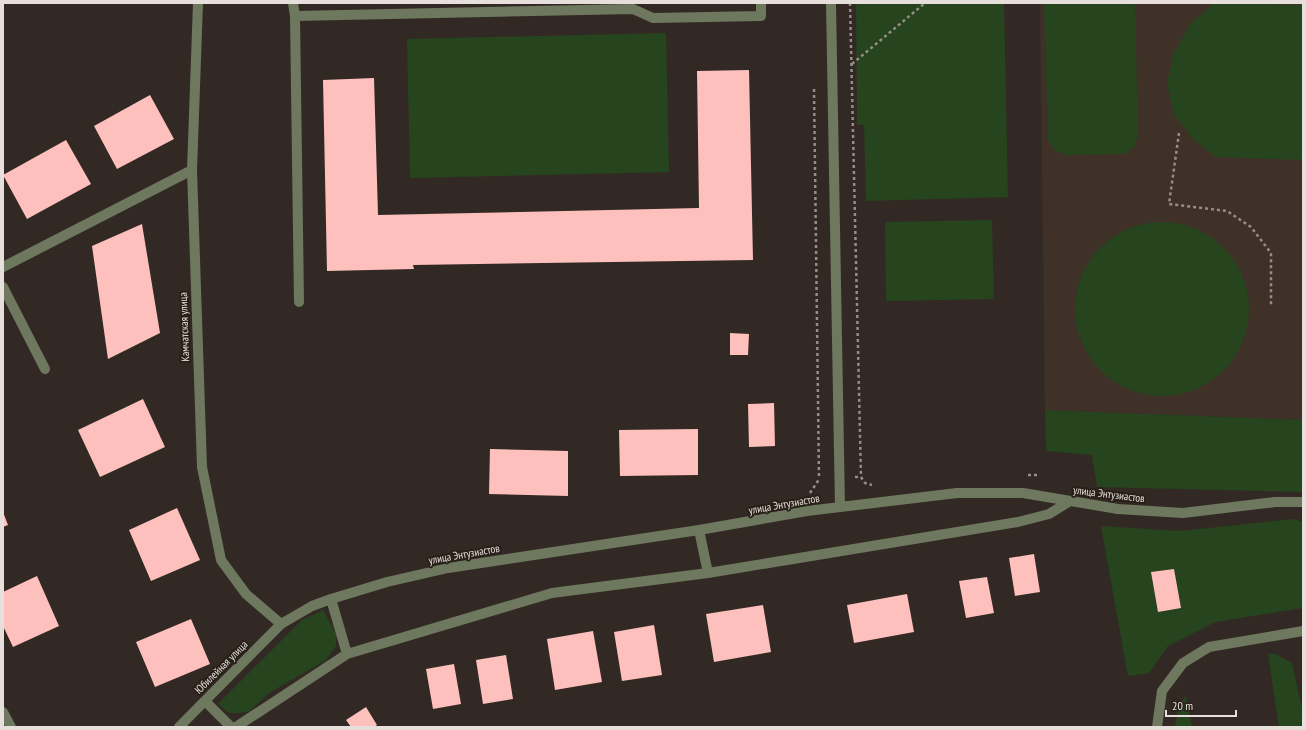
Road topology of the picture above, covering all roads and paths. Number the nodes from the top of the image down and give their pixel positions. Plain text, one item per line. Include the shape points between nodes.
1 (198, 3) edge
2 (293, 3) edge
3 (761, 3) edge
4 (831, 3) edge
5 (850, 3) edge
6 (925, 3) edge
7 (295, 16) junction
8 (852, 64) junction
9 (813, 82) dead end
10 (1179, 133) dead end
11 (192, 170) junction
12 (3, 267) edge
13 (3, 287) edge
14 (299, 302) dead end
15 (1271, 307) dead end
16 (45, 369) dead end
17 (861, 477) dead end
18 (819, 478) dead end
19 (1070, 501) junction
20 (1303, 502) edge
21 (840, 507) junction
22 (699, 530) junction
23 (708, 572) junction
24 (331, 599) junction
25 (281, 624) junction
26 (1303, 631) edge
27 (347, 654) junction
28 (205, 701) junction
29 (3, 712) edge
30 (11, 727) edge
31 (179, 727) edge
32 (231, 727) edge
33 (236, 727) edge
34 (1157, 727) edge

1 - 11 street, Камчатская улица
2 - 7 street
3 - 7 street via 761,16 654,18 633,9
4 - 21 street
5 - 8 path
6 - 8 path
7 - 14 street
8 - 17 path
9 - 18 path
10 - 15 path via 1169,204 1227,212 1251,227 1271,254
11 - 12 street
11 - 25 street, Камчатская улица via 202,467 221,560 246,594
13 - 16 street
19 - 20 street, улица Энтузиастов via 1118,509 1183,513 1274,502
19 - 21 street, улица Энтузиастов via 1023,493 957,493
19 - 23 street via 1049,514 1018,522
21 - 22 street, улица Энтузиастов
22 - 23 street
22 - 24 street, улица Энтузиастов via 448,568 387,582
23 - 27 street via 552,593
24 - 25 street, улица Энтузиастов via 312,606
24 - 27 street
25 - 28 street, Юбилейная улица
26 - 34 street via 1209,647 1183,663 1162,691
27 - 33 street
28 - 31 street, Юбилейная улица
28 - 32 street
29 - 30 street

